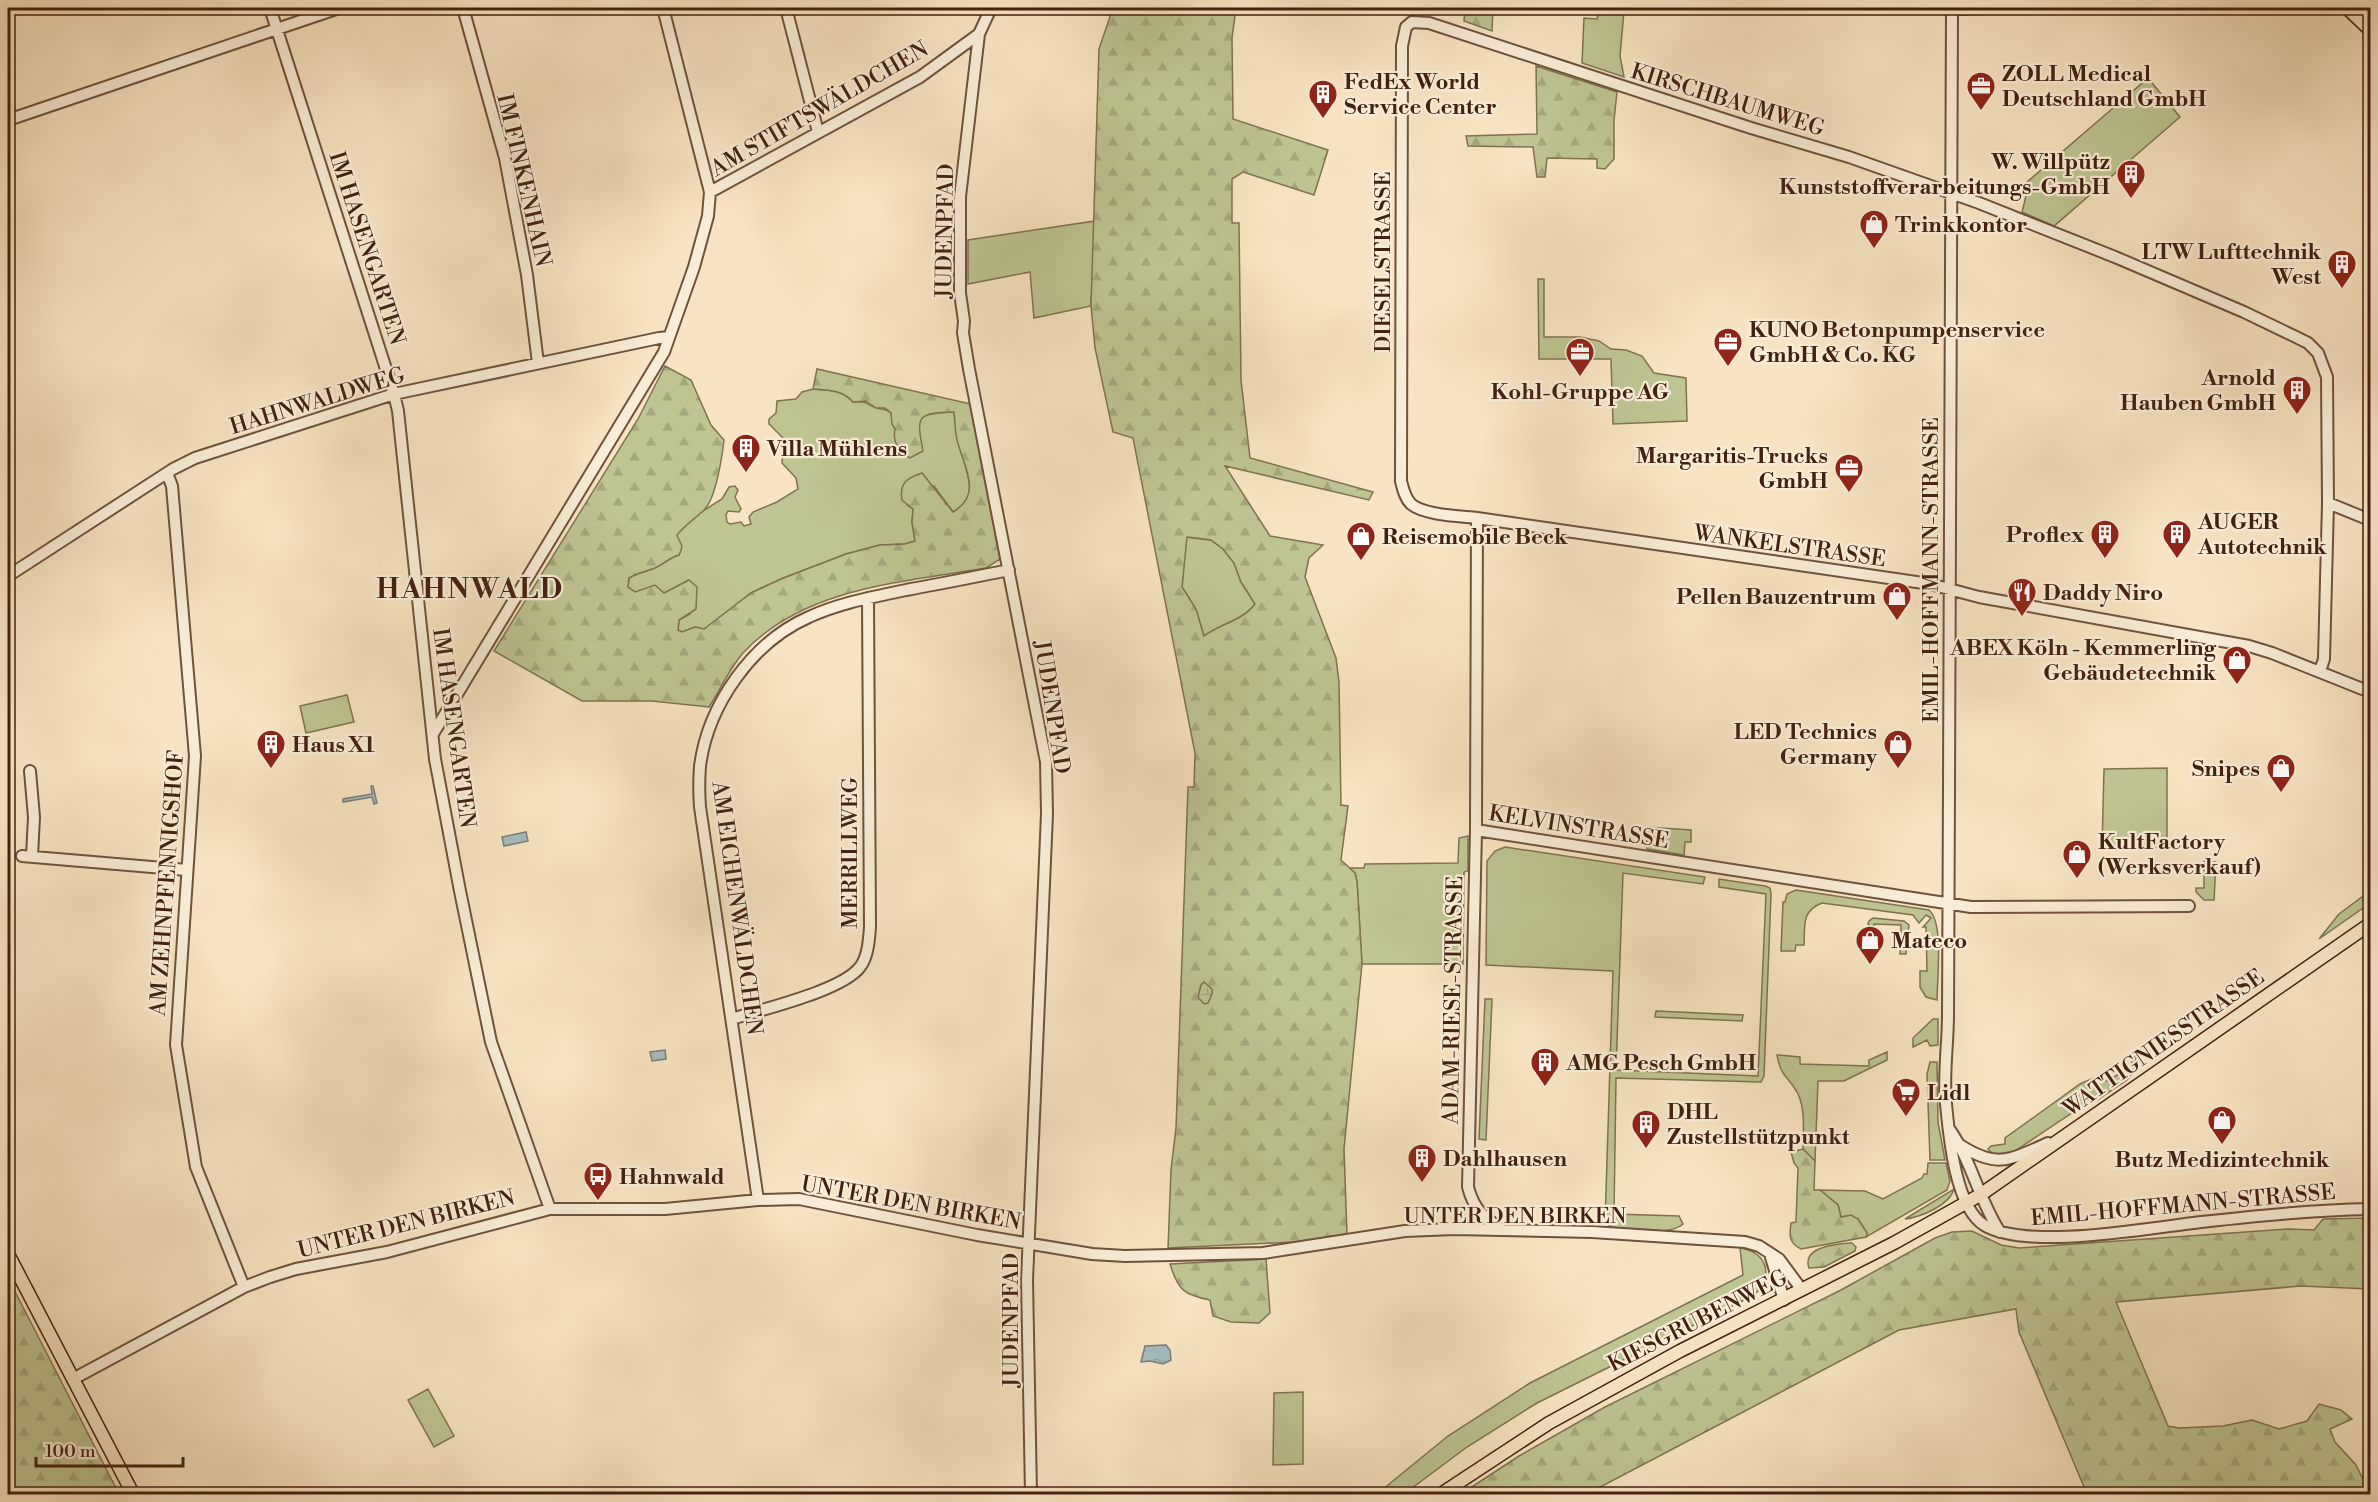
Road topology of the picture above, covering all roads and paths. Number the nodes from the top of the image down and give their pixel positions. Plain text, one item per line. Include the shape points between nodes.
1 (270, 8) edge
2 (339, 8) edge
3 (463, 8) edge
4 (663, 8) edge
5 (786, 8) edge
6 (991, 8) edge
7 (1952, 8) edge
8 (1989, 8) edge
9 (2348, 8) edge
10 (1412, 22) joint
11 (277, 28) junction
12 (2370, 30) edge
13 (979, 34) junction
14 (8, 120) edge
15 (818, 132) junction
16 (710, 192) junction
17 (1951, 194) junction
18 (669, 337) junction
19 (538, 363) junction
20 (394, 394) junction
21 (167, 473) junction
22 (1411, 503) joint
23 (2328, 503) junction
24 (1477, 518) junction
25 (2370, 520) edge
26 (1009, 570) junction
27 (8, 576) edge
28 (1950, 589) junction
29 (868, 598) junction
30 (2320, 671) junction
31 (2370, 692) edge
32 (433, 735) junction
33 (30, 771) dead end
34 (1476, 830) junction
35 (187, 870) junction
36 (1948, 904) junction
37 (2189, 906) dead end
38 (2370, 924) edge
39 (732, 1019) junction
40 (1950, 1130) junction
41 (2065, 1136) junction
42 (1960, 1145) junction
43 (1980, 1195) junction
44 (758, 1200) junction
45 (1966, 1202) junction
46 (550, 1209) junction
47 (2370, 1209) edge
48 (1502, 1230) junction
49 (2000, 1232) junction
50 (1029, 1242) junction
51 (8, 1254) edge
52 (1770, 1254) junction
53 (244, 1287) junction
54 (1802, 1290) junction
55 (1784, 1300) junction
56 (73, 1379) junction
57 (133, 1494) edge
58 (1031, 1494) edge
59 (1441, 1494) edge

1 - 11 street, IM HASENGARTEN
2 - 11 street
3 - 19 street, IM FINKENHAIN via 505,158
4 - 16 street
5 - 15 street
6 - 13 street, JUDENPFAD
7 - 8 street, EMIL-HOFFMANN-STRASSE
7 - 17 street, EMIL-HOFFMANN-STRASSE
9 - 12 main road
10 - 17 street, KIRSCHBAUMWEG via 1429,23 1849,157
10 - 22 street, DIESELSTRASSE via 1403,34 1401,105 1401,482
11 - 14 street
11 - 20 street, IM HASENGARTEN
13 - 15 street, AM STIFTSWÄLDCHEN via 920,77
13 - 26 street, JUDENPFAD via 960,197 960,293 968,360
15 - 16 street, AM STIFTSWÄLDCHEN
16 - 18 street, AM STIFTSWÄLDCHEN via 697,257
17 - 23 street, KIRSCHBAUMWEG via 2095,249 2308,343 2322,360 2327,377
17 - 28 street, EMIL-HOFFMANN-STRASSE
18 - 19 street, HAHNWALDWEG
18 - 32 street, AM STIFTSWÄLDCHEN via 664,352
19 - 20 street, HAHNWALDWEG
20 - 21 street, HAHNWALDWEG via 195,458
20 - 32 street, IM HASENGARTEN
21 - 27 street, HAHNWALDWEG
21 - 35 street, AM ZEHNPFENNIGSHOF via 172,486 195,737
22 - 24 street, WANKELSTRASSE via 1422,510
23 - 25 street
23 - 30 street via 2324,659
24 - 28 street, WANKELSTRASSE
24 - 34 street, KELVINSTRASSE
26 - 29 street, AM EICHENWÄLDCHEN
26 - 50 street, JUDENPFAD via 1046,762
28 - 30 street, WANKELSTRASSE via 2240,644
28 - 36 street, EMIL-HOFFMANN-STRASSE
29 - 39 street, AM EICHENWÄLDCHEN via 808,617 762,649 729,689 705,744 700,807
29 - 39 street, MERRILLWEG via 867,949 861,966 847,979
30 - 31 street, WANKELSTRASSE
32 - 46 street, IM HASENGARTEN via 488,1031
33 - 35 street via 34,817 27,856
34 - 36 street, KELVINSTRASSE
34 - 48 street, ADAM-RIESE-STRASSE via 1468,1187 1472,1204
35 - 53 street, AM ZEHNPFENNIGSHOF via 176,1045 196,1167
36 - 37 street, KELVINSTRASSE
36 - 40 street, EMIL-HOFFMANN-STRASSE via 1946,1101
38 - 41 main road, WATTIGNIESSTRASSE
39 - 44 street, AM EICHENWÄLDCHEN
40 - 42 street, EMIL-HOFFMANN-STRASSE
40 - 45 street, EMIL-HOFFMANN-STRASSE via 1951,1149
41 - 42 street via 2007,1160 1992,1161
41 - 43 main road, WATTIGNIESSTRASSE
42 - 43 street, EMIL-HOFFMANN-STRASSE
43 - 45 main road, KIESGRUBENWEG
43 - 49 street, EMIL-HOFFMANN-STRASSE
44 - 46 street, UNTER DEN BIRKEN via 665,1209
44 - 50 street, UNTER DEN BIRKEN via 799,1199
45 - 49 street, EMIL-HOFFMANN-STRASSE via 1976,1218
45 - 54 main road, KIESGRUBENWEG
46 - 53 street, UNTER DEN BIRKEN via 387,1252 296,1269
47 - 49 street, EMIL-HOFFMANN-STRASSE via 2033,1238
48 - 50 street, UNTER DEN BIRKEN via 1405,1231 1272,1252 1202,1255 1092,1254
48 - 52 street, UNTER DEN BIRKEN via 1745,1242
50 - 58 street, JUDENPFAD
51 - 56 main road
52 - 54 street, UNTER DEN BIRKEN via 1779,1259
52 - 55 street
53 - 56 street, UNTER DEN BIRKEN
54 - 55 main road, KIESGRUBENWEG
55 - 59 main road, KIESGRUBENWEG via 1680,1351 1549,1423
56 - 57 main road

